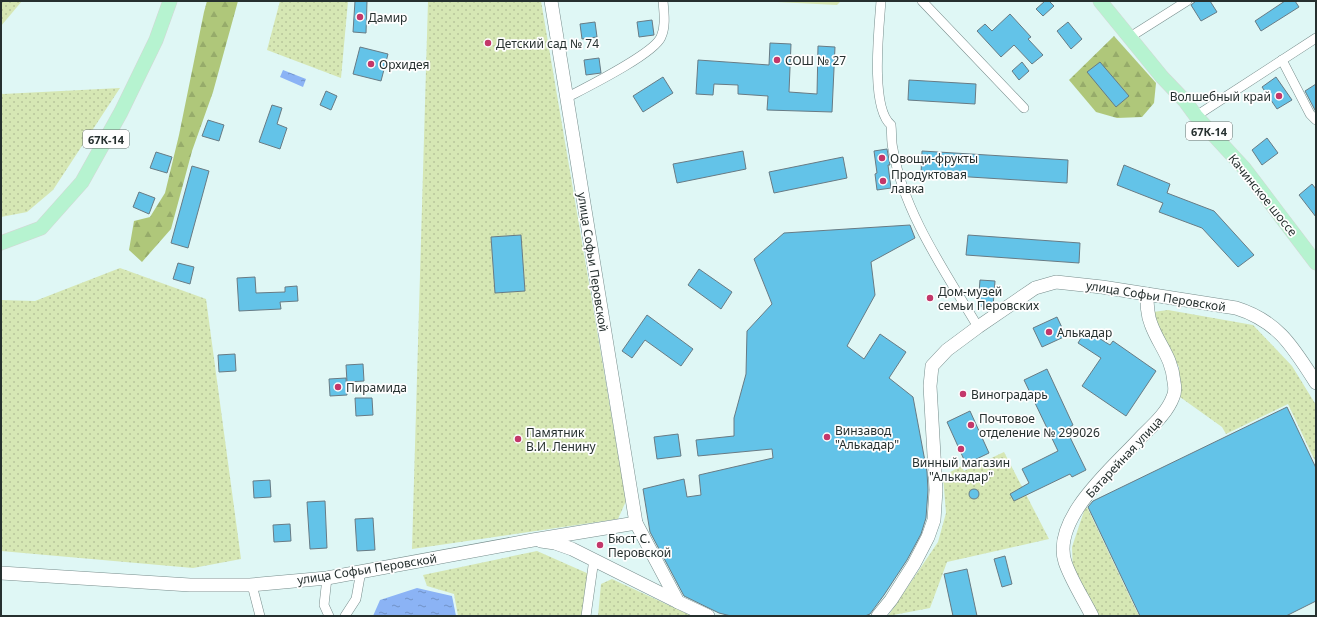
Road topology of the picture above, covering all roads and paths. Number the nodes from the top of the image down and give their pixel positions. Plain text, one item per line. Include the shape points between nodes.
1 (170, 1) edge
2 (551, 1) edge
3 (663, 1) edge
4 (881, 1) edge
5 (922, 1) edge
6 (1100, 1) edge
7 (1187, 1) edge
8 (1130, 37) junction
9 (1316, 38) edge
10 (1282, 60) junction
11 (566, 98) junction
12 (1024, 108) dead end
13 (1196, 116) junction
14 (1316, 120) edge
15 (1, 243) edge
16 (1316, 263) edge
17 (1147, 294) junction
18 (978, 327) junction
19 (1316, 383) edge
20 (636, 523) junction
21 (533, 540) junction
22 (594, 559) junction
23 (361, 571) junction
24 (1, 573) edge
25 (327, 578) junction
26 (252, 585) junction
27 (678, 602) junction
28 (260, 616) edge
29 (329, 616) edge
30 (345, 616) edge
31 (586, 616) edge
32 (708, 616) edge
33 (878, 616) edge
34 (1092, 616) edge

1 - 15 main road, 67К-14 via 156,40 128,98 82,182 41,228
2 - 11 street, улица Софьи Перовской
3 - 11 street via 665,26 661,39 651,50
4 - 18 street via 878,61 880,100 886,121 891,125 893,149 902,186 915,219
5 - 12 street
6 - 8 main road, Качинское шоссе / 67К-14
7 - 8 street
8 - 13 main road, Качинское шоссе / 67К-14
9 - 10 street
10 - 13 street
10 - 14 street via 1310,114
11 - 20 street, улица Софьи Перовской
13 - 16 main road, Качинское шоссе / 67К-14 via 1244,168
17 - 18 street, улица Софьи Перовской via 1056,282 1036,288
17 - 19 street, улица Софьи Перовской via 1236,308 1252,313 1272,325 1286,340
17 - 34 street, Батарейная улица via 1147,311 1151,324 1169,358 1173,372 1174,396 1168,409 1095,484 1076,511 1067,530 1063,544 1065,560
18 - 33 street, улица Софьи Перовской via 947,350 932,366 930,386 936,490 934,520 914,564
20 - 21 street, улица Софьи Перовской
20 - 27 street, улица Софьи Перовской
21 - 22 street via 555,544
21 - 23 street, улица Софьи Перовской
22 - 27 street
22 - 31 street
23 - 25 street, улица Софьи Перовской
23 - 30 street via 356,599
24 - 26 street, улица Софьи Перовской via 190,585
25 - 26 street, улица Софьи Перовской
25 - 29 street via 324,605
26 - 28 street
27 - 32 street

